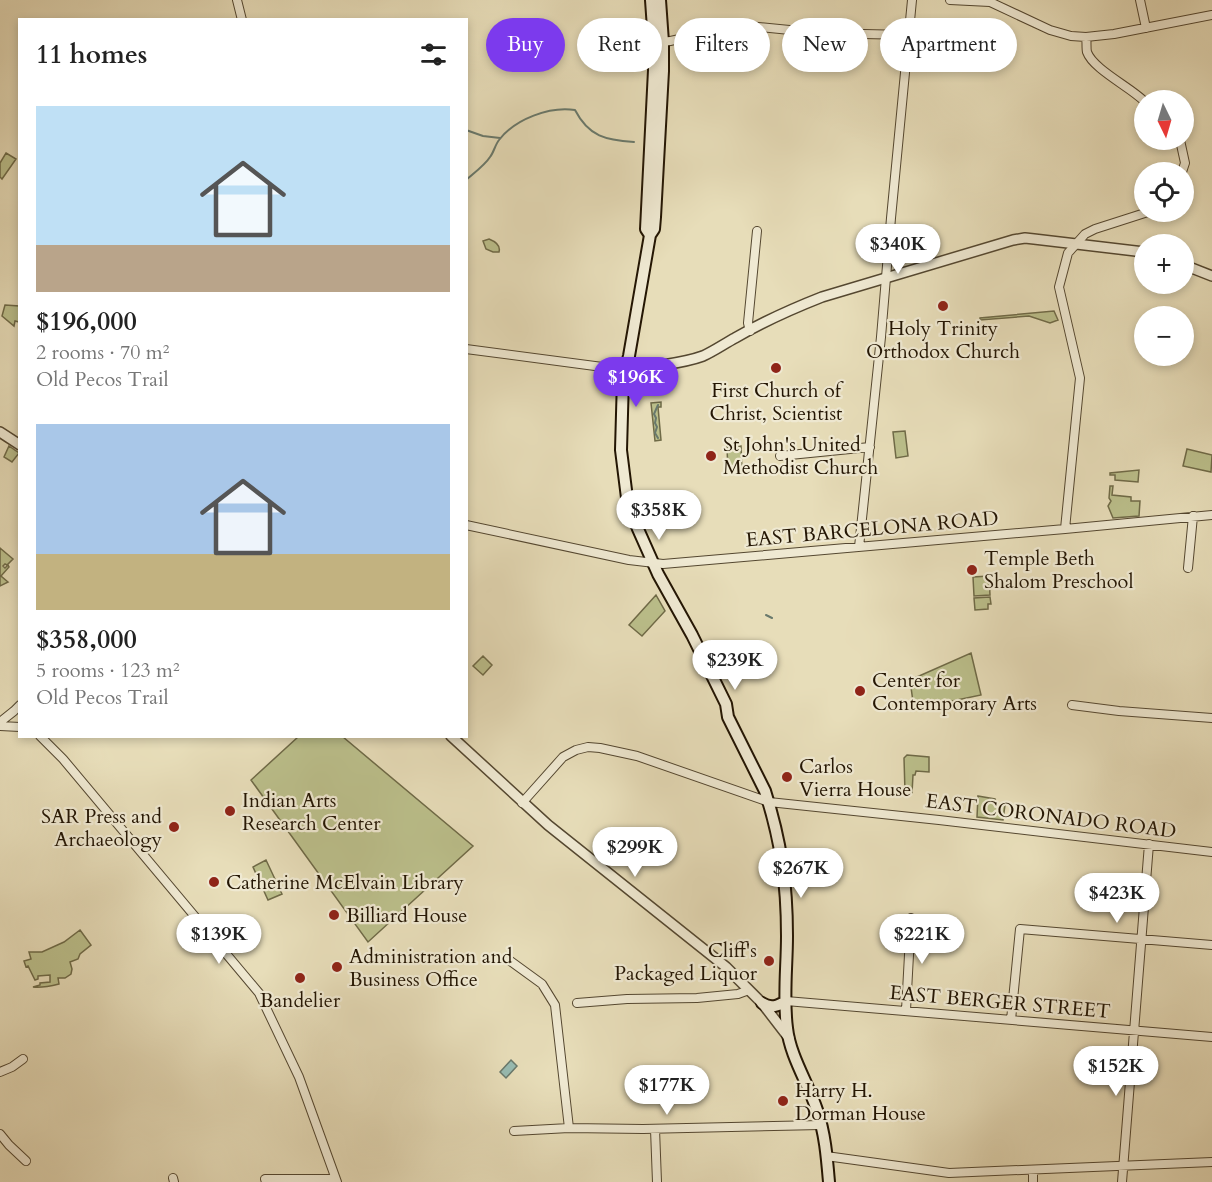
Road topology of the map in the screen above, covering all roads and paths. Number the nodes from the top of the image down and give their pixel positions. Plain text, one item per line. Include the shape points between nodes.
1 (237, 0) edge
2 (651, 0) edge
3 (660, 0) edge
4 (912, 0) edge
5 (950, 0) edge
6 (1140, 0) edge
7 (1212, 15) edge
8 (242, 18) edge
9 (654, 18) edge
10 (660, 18) edge
11 (910, 18) edge
12 (1146, 28) junction
13 (880, 35) edge
14 (1086, 37) junction
15 (662, 43) edge
16 (658, 72) edge
17 (904, 72) edge
18 (1134, 91) edge
19 (1134, 216) edge
20 (757, 231) dead end
21 (1076, 243) junction
22 (1134, 251) edge
23 (1194, 269) edge
24 (1212, 276) edge
25 (885, 278) junction
26 (750, 331) junction
27 (468, 349) edge
28 (626, 369) junction
29 (0, 432) edge
30 (18, 444) edge
31 (870, 447) junction
32 (780, 456) dead end
33 (1212, 515) edge
34 (1193, 516) junction
35 (468, 525) edge
36 (1065, 529) junction
37 (859, 547) junction
38 (654, 563) junction
39 (1188, 567) dead end
40 (1072, 705) dead end
41 (18, 707) edge
42 (1212, 718) edge
43 (0, 724) edge
44 (18, 727) edge
45 (42, 738) edge
46 (453, 738) edge
47 (522, 802) junction
48 (769, 802) junction
49 (1149, 844) junction
50 (1212, 852) edge
51 (911, 918) dead end
52 (1142, 939) junction
53 (1212, 945) edge
54 (509, 960) dead end
55 (749, 990) junction
56 (786, 1000) junction
57 (577, 1003) dead end
58 (762, 1003) junction
59 (906, 1010) junction
60 (1011, 1020) junction
61 (1134, 1030) junction
62 (1212, 1037) edge
63 (789, 1038) junction
64 (23, 1059) dead end
65 (0, 1072) edge
66 (821, 1125) junction
67 (569, 1128) junction
68 (656, 1129) junction
69 (514, 1131) dead end
70 (0, 1134) edge
71 (826, 1156) junction
72 (26, 1161) dead end
73 (1212, 1162) edge
74 (1123, 1166) junction
75 (1034, 1170) junction
76 (336, 1180) edge
77 (266, 1182) edge
78 (657, 1182) edge
79 (829, 1182) edge
80 (1033, 1182) edge
81 (1122, 1182) edge

1 - 8 street
2 - 9 main road
3 - 10 main road
4 - 11 street
5 - 14 street via 990,2 1050,30
6 - 12 street
7 - 12 street
12 - 14 street
13 - 15 street via 728,24
14 - 18 street via 1088,52 1098,67
16 - 28 main road via 654,229
17 - 25 street
19 - 21 street via 1095,229
20 - 26 street
21 - 22 street
21 - 25 street via 1020,239
21 - 36 street via 1068,253 1059,286 1080,378
23 - 24 street
25 - 26 street via 822,297
25 - 31 street
26 - 28 street via 703,356
27 - 28 street
28 - 38 main road via 620,434 625,478 630,507
29 - 30 street
31 - 32 street
31 - 37 street
33 - 34 street, EAST BARCELONA ROAD
34 - 36 street, EAST BARCELONA ROAD
34 - 39 street
35 - 38 street, EAST BARCELONA ROAD
36 - 37 street, EAST BARCELONA ROAD
37 - 38 street, EAST BARCELONA ROAD
38 - 48 main road via 726,704 728,717
40 - 42 street
41 - 43 street
43 - 44 street
45 - 76 street via 259,993 299,1077
46 - 47 street
47 - 48 street, EAST CORONADO ROAD via 563,757 588,747 637,756
47 - 55 street via 726,967
48 - 49 street, EAST CORONADO ROAD
48 - 56 main road via 785,878
49 - 50 street, EAST CORONADO ROAD
49 - 52 street
51 - 59 street
52 - 53 street
52 - 60 street via 1020,929
52 - 61 street
54 - 67 street via 542,984 555,1005
55 - 57 street via 697,998
55 - 58 street
56 - 58 main road via 778,1006
56 - 59 street, EAST BERGER STREET
56 - 63 main road
58 - 63 street
59 - 60 street, EAST BERGER STREET
60 - 61 street, EAST BERGER STREET
61 - 62 street, EAST BERGER STREET
61 - 74 street
63 - 66 main road
64 - 65 street
66 - 68 street
66 - 71 main road
67 - 68 street
67 - 69 street
68 - 78 street
70 - 72 street
71 - 75 street via 949,1173
71 - 79 main road
73 - 74 street
74 - 75 street
74 - 81 street
75 - 80 street
76 - 77 street via 265,1179

